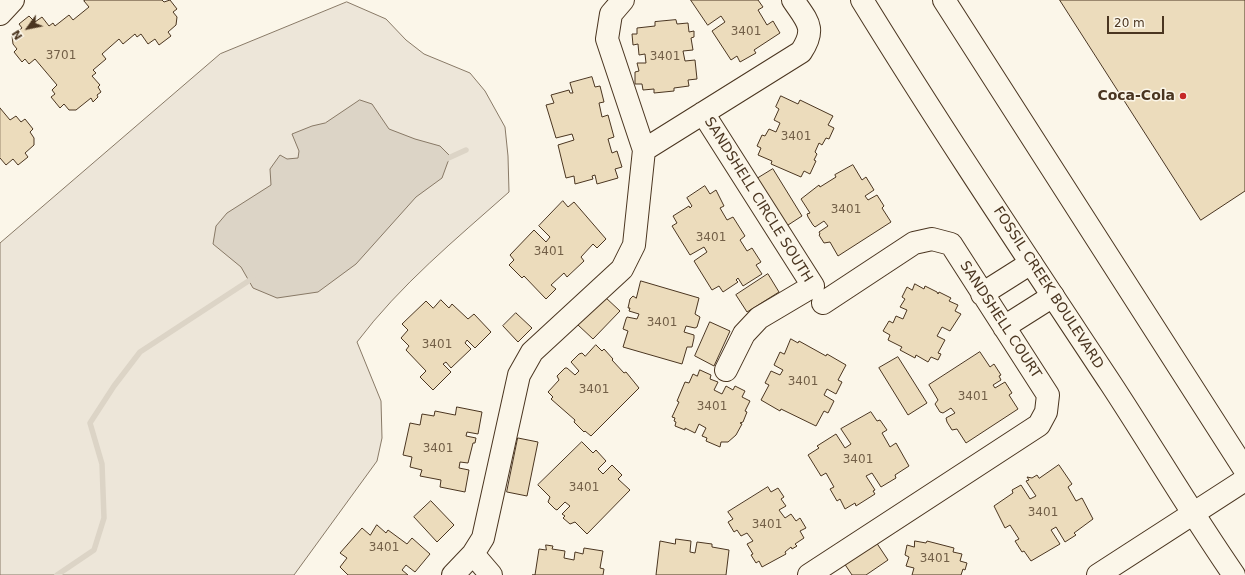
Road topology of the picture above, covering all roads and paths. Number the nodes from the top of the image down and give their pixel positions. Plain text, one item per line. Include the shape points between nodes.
1 (13, 0) edge
2 (623, 0) edge
3 (794, 0) edge
4 (862, 0) edge
5 (944, 0) edge
6 (0, 14) edge
7 (703, 113) junction
8 (644, 150) junction
9 (1031, 263) junction
10 (977, 285) junction
11 (818, 295) junction
12 (1053, 296) junction
13 (1004, 327) junction
14 (726, 370) dead end
15 (1245, 470) edge
16 (1245, 480) edge
17 (1192, 513) junction
18 (473, 554) junction
19 (453, 575) edge
20 (491, 575) edge
21 (809, 575) edge
22 (1098, 575) edge
23 (1234, 575) edge

1 - 6 main road
2 - 8 main road via 611,14 607,39
3 - 7 main road via 809,24 810,39 801,52
4 - 9 main road, FOSSIL CREEK BOULEVARD via 916,88
5 - 15 main road
7 - 8 main road
7 - 11 main road, SANDSHELL CIRCLE SOUTH
8 - 18 main road via 634,245 622,269 532,352 519,375 483,538
9 - 10 main road
9 - 12 main road, FOSSIL CREEK BOULEVARD
10 - 11 main road, SANDSHELL COURT via 951,244 932,239 914,243
10 - 13 main road, SANDSHELL COURT
11 - 14 main road, SANDSHELL COURT via 759,318 744,334
12 - 13 main road
12 - 17 main road, FOSSIL CREEK BOULEVARD
13 - 21 main road, SANDSHELL COURT via 1048,395 1046,412 1038,425
16 - 17 main road
17 - 22 main road
17 - 23 main road, FOSSIL CREEK BOULEVARD
18 - 19 main road
18 - 20 main road

